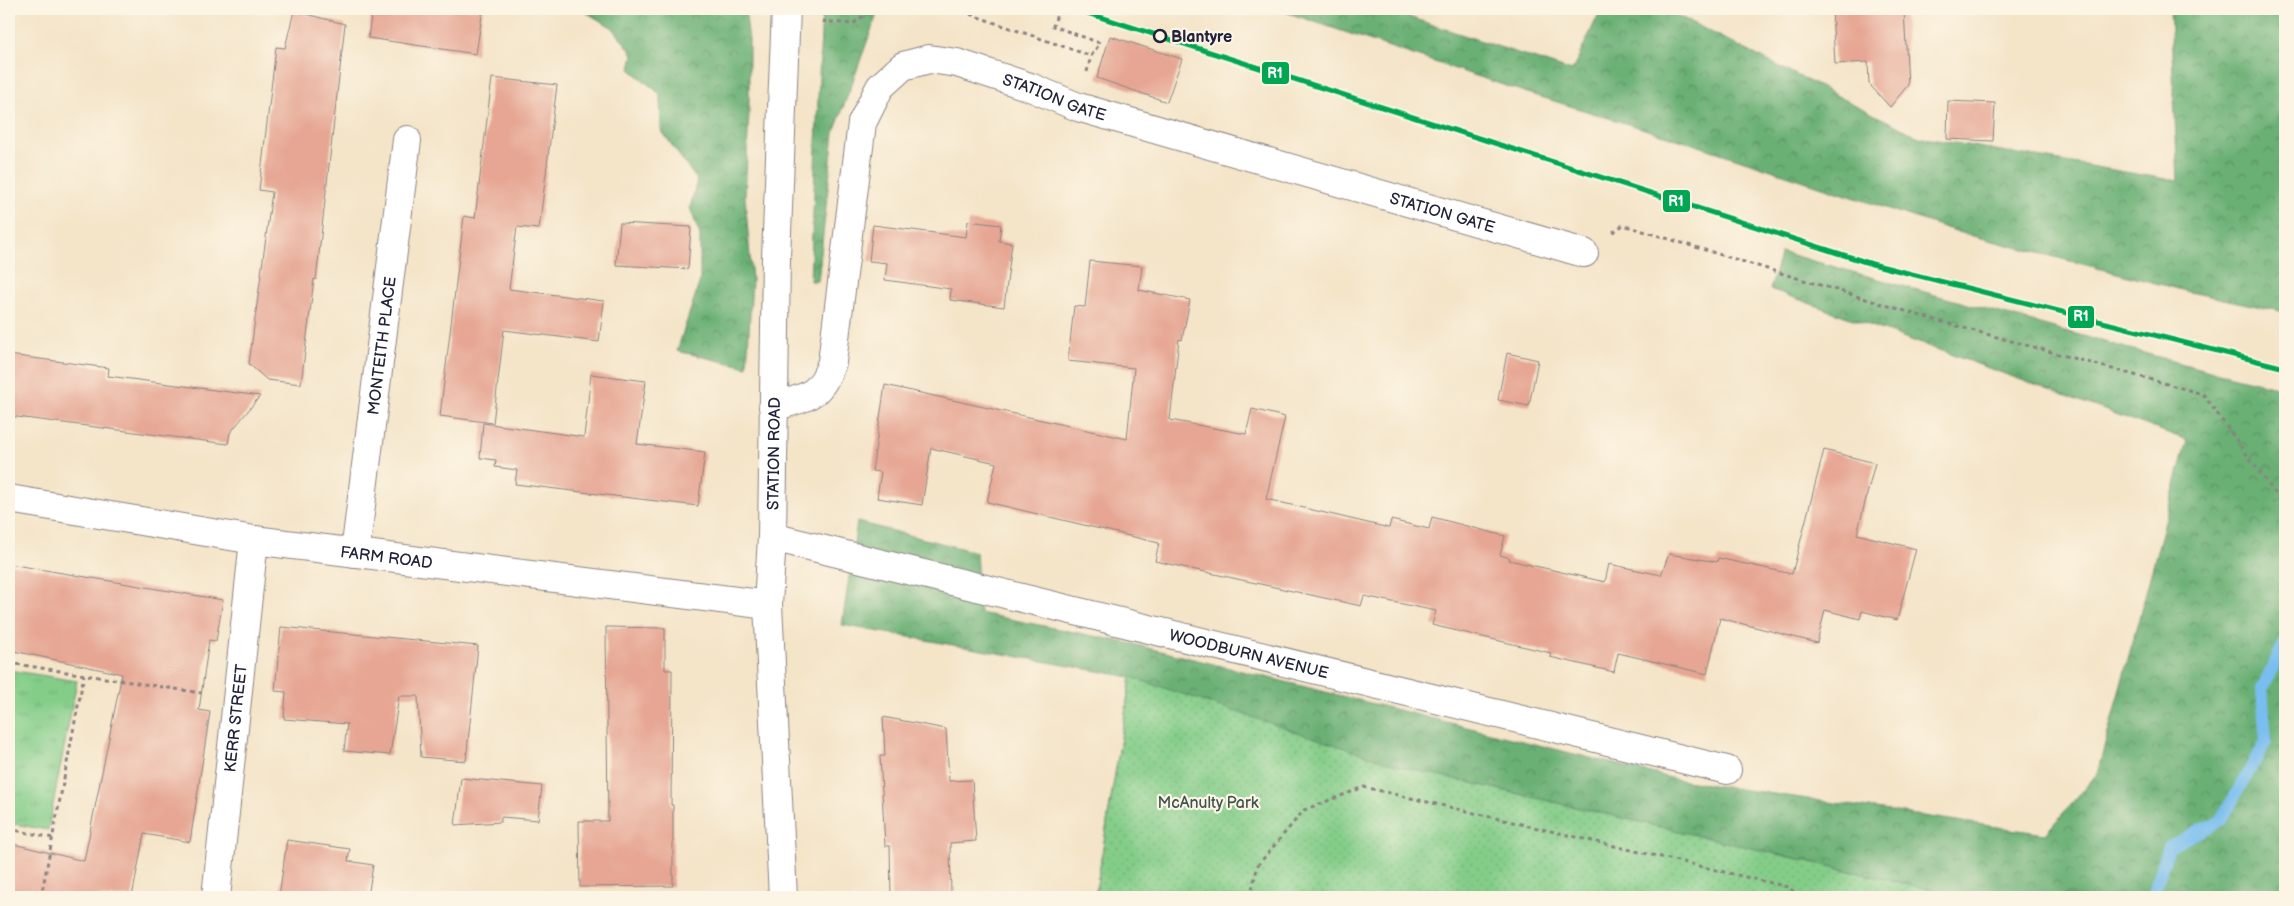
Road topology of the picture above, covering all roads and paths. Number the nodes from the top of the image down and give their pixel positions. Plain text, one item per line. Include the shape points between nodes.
1 (872, 9) edge
2 (955, 9) edge
3 (1059, 9) edge
4 (786, 14) edge
5 (407, 140) dead end
6 (1584, 253) joint
7 (773, 407) junction
8 (2285, 497) edge
9 (9, 499) edge
10 (772, 537) junction
11 (254, 540) junction
12 (355, 553) junction
13 (768, 605) junction
14 (9, 663) edge
15 (84, 675) junction
16 (237, 698) junction
17 (1727, 770) dead end
18 (9, 829) edge
19 (53, 838) junction
20 (42, 897) edge
21 (216, 897) edge
22 (783, 897) edge
23 (1250, 897) edge
24 (1800, 897) edge

1 - 4 path via 853,24
2 - 3 path via 1091,56 1100,43 1053,26
4 - 7 street, STATION ROAD
5 - 12 street, MONTEITH PLACE
6 - 7 street, STATION GATE via 1078,107 966,66 930,59 903,66 880,86 862,123 832,362 827,379 814,394
6 - 8 path via 1623,225 1928,318 2203,394 2274,492
7 - 10 street, STATION ROAD
9 - 11 street, FARM ROAD
10 - 13 street, STATION ROAD
10 - 17 street, WOODBURN AVENUE
11 - 12 street, FARM ROAD
11 - 16 street, KERR STREET
12 - 13 street, FARM ROAD
13 - 22 street, STATION ROAD
14 - 15 path
15 - 16 path
15 - 19 path
16 - 21 street, KERR STREET
18 - 19 path
19 - 20 path
23 - 24 path via 1258,865 1304,810 1364,788 1788,887

